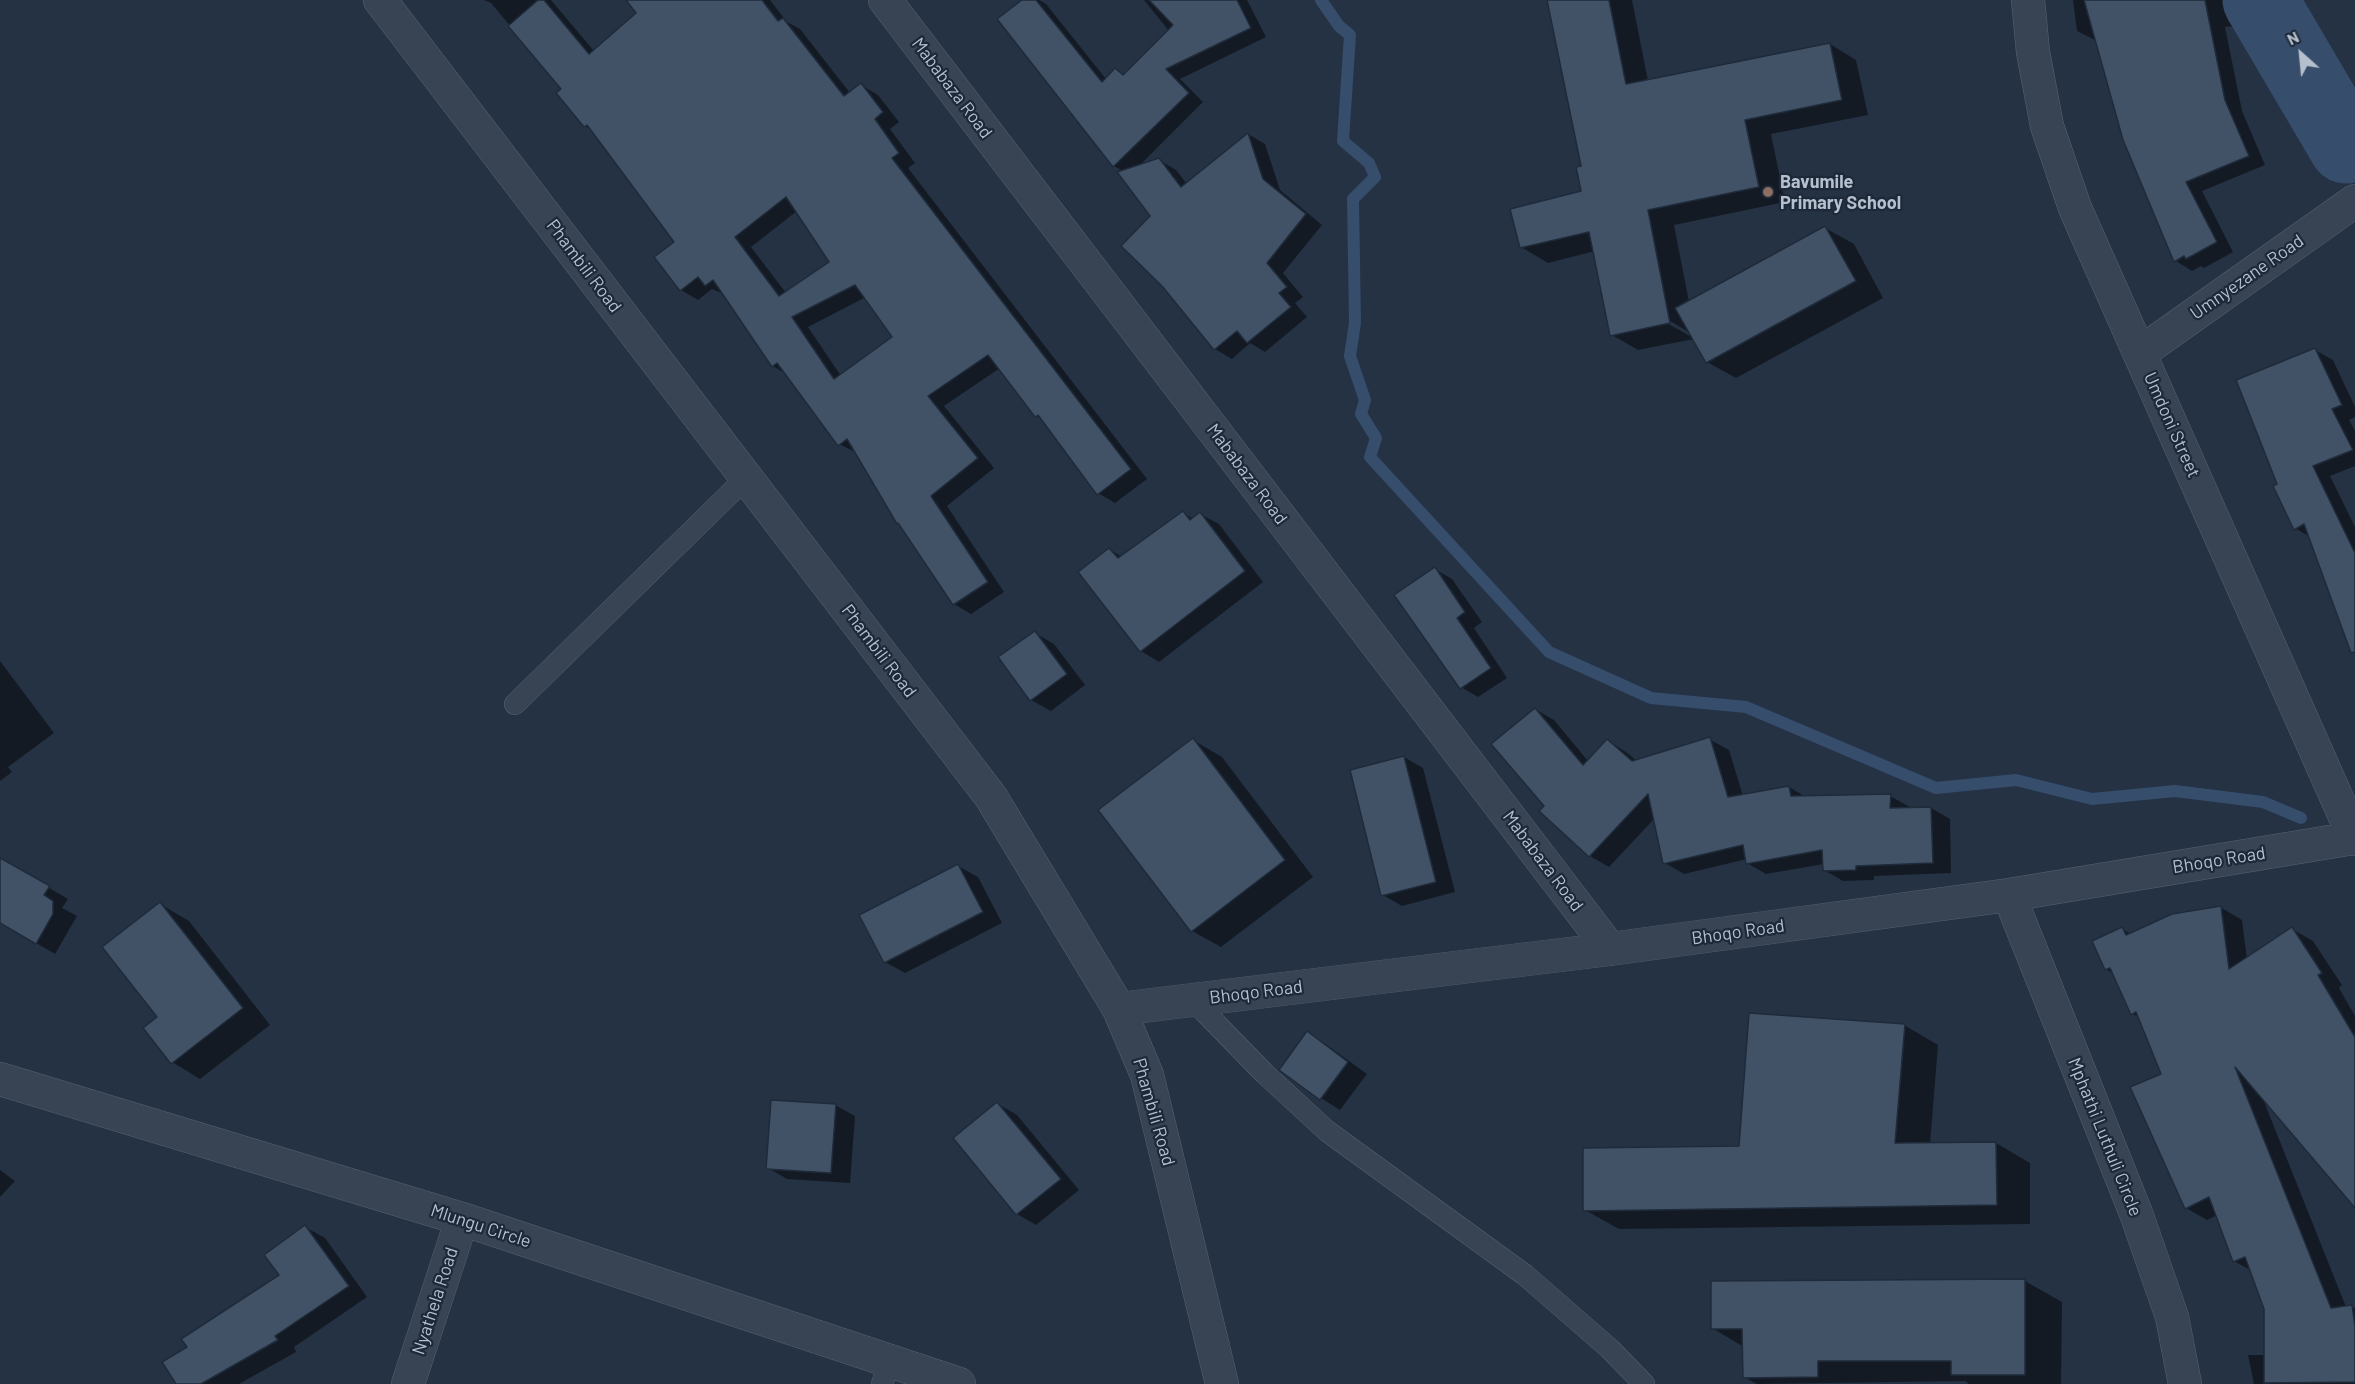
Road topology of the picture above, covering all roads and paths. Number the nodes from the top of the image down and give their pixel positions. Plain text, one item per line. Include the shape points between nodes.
1 (380, 0) edge
2 (885, 0) edge
3 (2028, 0) edge
4 (2355, 201) edge
5 (2140, 353) junction
6 (746, 478) junction
7 (515, 704) dead end
8 (2355, 838) edge
9 (2009, 895) junction
10 (1610, 949) junction
11 (1193, 1000) junction
12 (1119, 1009) junction
13 (0, 1079) edge
14 (462, 1219) junction
15 (886, 1373) edge
16 (408, 1384) edge
17 (959, 1384) edge
18 (1222, 1384) edge
19 (1644, 1384) edge
20 (2185, 1384) edge

1 - 6 street, Phambili Road
2 - 10 street, Mababaza Road
3 - 5 street, Umdoni Street via 2047,126 2075,208
4 - 5 street, Umnyezane Road
5 - 8 street, Umdoni Street
6 - 7 lane
6 - 12 street, Phambili Road via 991,797
8 - 9 street, Bhoqo Road
9 - 10 street, Bhoqo Road
9 - 20 street, Mphathi Luthuli Circle via 2141,1227 2172,1317
10 - 11 street, Bhoqo Road
11 - 12 street, Bhoqo Road
11 - 19 lane via 1327,1131 1525,1275
12 - 18 street, Phambili Road via 1147,1075
13 - 14 street, Mlungu Circle
14 - 15 street, Mlungu Circle
14 - 16 street, Nyathela Road
15 - 17 street, Mlungu Circle

